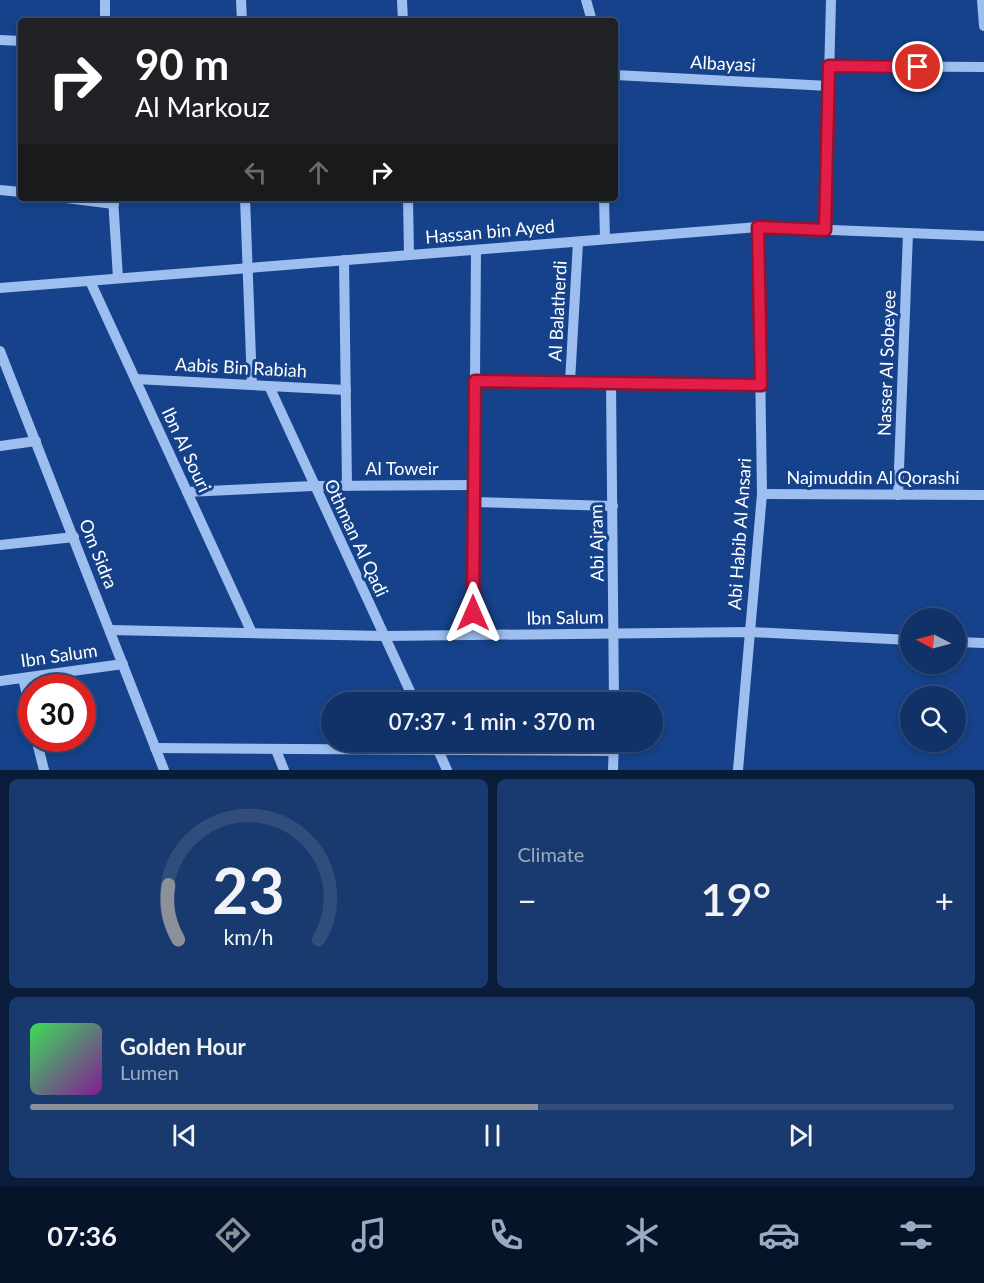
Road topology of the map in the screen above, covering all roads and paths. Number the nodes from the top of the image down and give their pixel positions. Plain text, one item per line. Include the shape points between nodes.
1 (105, 0) edge
2 (241, 0) edge
3 (402, 0) edge
4 (586, 0) edge
5 (831, 0) edge
6 (982, 0) edge
7 (105, 18) edge
8 (242, 18) edge
9 (403, 18) edge
10 (591, 18) edge
11 (984, 26) edge
12 (0, 40) edge
13 (18, 41) edge
14 (829, 66) junction
15 (984, 67) edge
16 (618, 75) edge
17 (829, 86) junction
18 (0, 190) edge
19 (18, 192) edge
20 (113, 201) edge
21 (245, 201) edge
22 (408, 201) edge
23 (604, 201) edge
24 (758, 227) junction
25 (825, 230) junction
26 (908, 233) junction
27 (984, 236) edge
28 (605, 239) junction
29 (578, 242) junction
30 (476, 250) junction
31 (409, 255) junction
32 (344, 260) junction
33 (246, 268) junction
34 (118, 278) junction
35 (90, 281) junction
36 (0, 288) edge
37 (0, 351) edge
38 (135, 379) junction
39 (475, 381) junction
40 (570, 382) junction
41 (612, 383) junction
42 (761, 385) junction
43 (252, 386) junction
44 (269, 386) junction
45 (346, 390) junction
46 (36, 441) junction
47 (0, 446) edge
48 (474, 485) junction
49 (313, 486) junction
50 (347, 486) junction
51 (187, 492) junction
52 (762, 494) junction
53 (898, 495) junction
54 (984, 495) edge
55 (474, 502) junction
56 (613, 506) junction
57 (74, 537) junction
58 (0, 545) edge
59 (111, 630) junction
60 (750, 632) junction
61 (252, 633) junction
62 (615, 634) junction
63 (472, 635) junction
64 (384, 636) junction
65 (900, 640) edge
66 (966, 642) edge
67 (984, 643) edge
68 (123, 664) junction
69 (52, 674) edge
70 (18, 679) edge
71 (0, 681) edge
72 (410, 692) edge
73 (614, 692) edge
74 (155, 748) junction
75 (276, 750) junction
76 (321, 751) edge
77 (40, 752) edge
78 (439, 752) edge
79 (614, 752) edge
80 (44, 770) edge
81 (164, 770) edge
82 (284, 770) edge
83 (447, 770) edge
84 (613, 770) edge
85 (738, 770) edge

1 - 7 street
2 - 8 street
3 - 9 street
4 - 10 street
5 - 14 street
6 - 11 street
12 - 13 street
14 - 15 street
14 - 17 street
16 - 17 street, Albayasi
17 - 25 street
18 - 19 street
20 - 34 street
21 - 33 street
22 - 31 street
23 - 28 street
24 - 25 street, Hassan bin Ayed
24 - 28 street, Hassan bin Ayed
24 - 42 street, Abi Habib Al Ansari
25 - 26 street, Hassan bin Ayed
26 - 27 street, Hassan bin Ayed
26 - 53 street, Nasser Al Sobeyee
28 - 29 street, Hassan bin Ayed
29 - 30 street, Hassan bin Ayed
29 - 40 street, Al Balatherdi
30 - 31 street, Hassan bin Ayed
30 - 39 street
31 - 32 street, Hassan bin Ayed
32 - 33 street, Hassan bin Ayed
32 - 45 street
33 - 34 street, Hassan bin Ayed
33 - 43 street
34 - 35 street, Hassan bin Ayed
35 - 36 street, Hassan bin Ayed
35 - 38 street, Ibn Al Souri
37 - 46 street, Om Sidra
38 - 43 street, Aabis Bin Rabiah
38 - 51 street, Ibn Al Souri
39 - 40 street
39 - 48 street
40 - 41 street
41 - 42 street
41 - 56 street, Abi Ajram
42 - 52 street, Abi Habib Al Ansari
43 - 44 street, Aabis Bin Rabiah
44 - 45 street, Aabis Bin Rabiah
44 - 49 street, Othman Al Qadi
45 - 50 street
46 - 47 street
46 - 57 street, Om Sidra
48 - 50 street, Al Toweir
48 - 55 street
49 - 50 street, Al Toweir
49 - 51 street, Al Toweir
49 - 64 street, Othman Al Qadi
51 - 61 street, Ibn Al Souri
52 - 53 street, Najmuddin Al Qorashi
52 - 60 street, Abi Habib Al Ansari
53 - 54 street, Najmuddin Al Qorashi
55 - 56 street
55 - 63 street
56 - 62 street, Abi Ajram
57 - 58 street
57 - 59 street, Om Sidra
59 - 61 street, Ibn Salum
59 - 68 street, Om Sidra
60 - 62 street, Ibn Salum
60 - 65 street, Ibn Salum
60 - 85 street, Abi Habib Al Ansari
61 - 64 street, Ibn Salum
62 - 63 street, Ibn Salum
62 - 73 street, Abi Ajram
63 - 64 street, Ibn Salum
64 - 72 street, Othman Al Qadi
66 - 67 street
68 - 69 street, Ibn Salum
68 - 74 street, Om Sidra
70 - 71 street, Ibn Salum
74 - 75 street
74 - 81 street, Om Sidra
75 - 76 street
75 - 82 street
77 - 80 street
78 - 83 street
79 - 84 street

